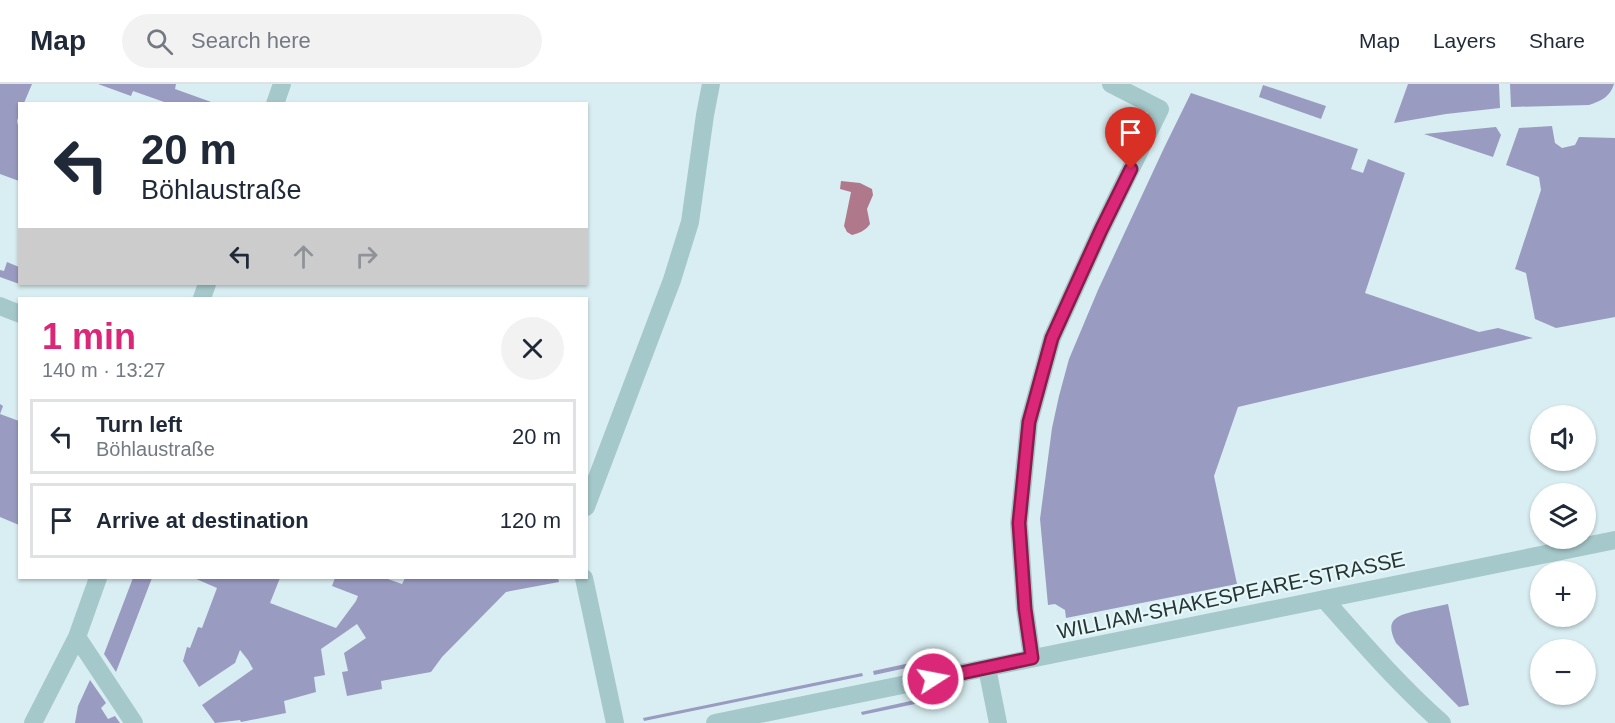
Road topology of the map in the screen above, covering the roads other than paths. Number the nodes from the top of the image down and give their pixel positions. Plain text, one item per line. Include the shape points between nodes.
1 (282, 84) edge
2 (711, 84) edge
3 (1111, 84) edge
4 (276, 102) edge
5 (0, 306) edge
6 (18, 313) edge
7 (588, 502) edge
8 (1615, 540) edge
9 (98, 579) edge
10 (584, 579) edge
11 (1324, 599) junction
12 (77, 637) junction
13 (1032, 658) junction
14 (987, 668) junction
15 (33, 723) edge
16 (134, 723) edge
17 (615, 723) edge
18 (715, 723) edge
19 (998, 723) edge
20 (1442, 723) edge

1 - 4 street
2 - 7 street via 690,222
3 - 13 street via 1160,109 1052,338 1029,422 1019,523
5 - 6 street
8 - 11 street, WILLIAM-SHAKESPEARE-STRASSE
9 - 12 street
10 - 17 street
11 - 13 street, WILLIAM-SHAKESPEARE-STRASSE
11 - 20 street via 1415,700
12 - 15 street
12 - 16 street
13 - 14 street, WILLIAM-SHAKESPEARE-STRASSE
14 - 18 street, WILLIAM-SHAKESPEARE-STRASSE
14 - 19 street

